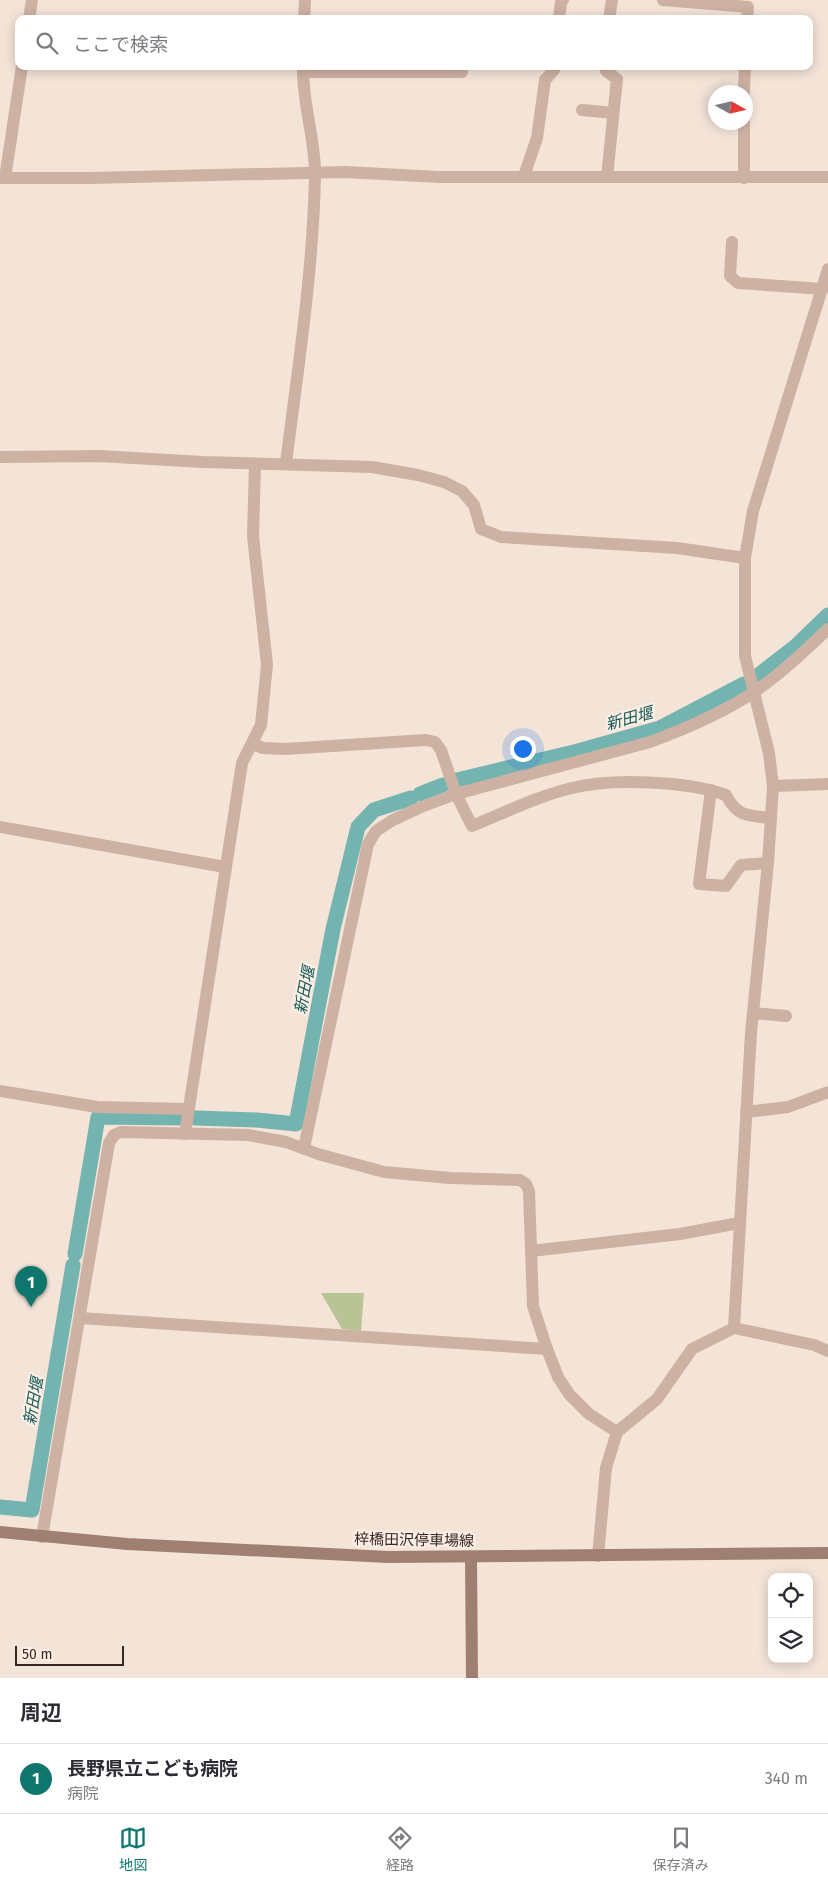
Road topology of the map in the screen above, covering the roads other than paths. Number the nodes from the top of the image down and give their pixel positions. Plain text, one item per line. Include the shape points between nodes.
1 (32, 0) edge
2 (305, 0) edge
3 (563, 0) edge
4 (612, 0) edge
5 (663, 0) edge
6 (30, 15) edge
7 (304, 15) edge
8 (559, 15) edge
9 (610, 15) edge
10 (747, 15) edge
11 (21, 70) edge
12 (303, 70) edge
13 (356, 70) edge
14 (554, 70) edge
15 (606, 70) edge
16 (745, 70) edge
17 (462, 72) dead end
18 (744, 85) edge
19 (582, 110) dead end
20 (613, 113) junction
21 (744, 130) edge
22 (315, 173) junction
23 (524, 176) junction
24 (607, 177) junction
25 (828, 177) edge
26 (2, 178) edge
27 (744, 178) junction
28 (732, 242) dead end
29 (828, 269) edge
30 (823, 289) junction
31 (0, 457) edge
32 (286, 463) junction
33 (255, 464) junction
34 (745, 558) junction
35 (828, 629) edge
36 (753, 692) junction
37 (252, 744) junction
38 (828, 784) edge
39 (773, 786) junction
40 (711, 790) junction
41 (456, 794) junction
42 (771, 818) junction
43 (0, 828) edge
44 (768, 863) junction
45 (225, 867) junction
46 (753, 1013) junction
47 (786, 1016) dead end
48 (0, 1091) edge
49 (828, 1092) edge
50 (188, 1110) junction
51 (746, 1112) junction
52 (185, 1134) junction
53 (304, 1148) junction
54 (739, 1223) junction
55 (531, 1251) junction
56 (80, 1318) junction
57 (734, 1328) junction
58 (547, 1350) junction
59 (828, 1351) edge
60 (617, 1432) junction
61 (0, 1532) edge
62 (42, 1536) junction
63 (828, 1553) edge
64 (598, 1556) junction
65 (471, 1557) junction
66 (472, 1678) edge

1 - 6 street
2 - 7 street
3 - 8 street
4 - 9 street
5 - 10 street via 748,7
11 - 26 street
12 - 22 street via 304,100
13 - 17 street
14 - 23 street via 545,80 537,138
15 - 20 street via 617,79
16 - 18 street
19 - 20 street
20 - 24 street
21 - 27 street
22 - 23 street
22 - 26 street
22 - 32 street via 307,296
23 - 24 street
24 - 27 street
25 - 27 street via 779,175
28 - 30 street via 730,276 738,283
29 - 30 street
30 - 34 street via 753,511
31 - 33 street via 99,456
32 - 33 street
32 - 34 street via 372,467 444,482 462,490 474,505 481,529 501,537 677,548
33 - 37 street via 253,536 267,665 262,725
34 - 36 street via 745,656
35 - 36 street via 784,670
36 - 39 street via 769,752
36 - 41 street via 679,731 650,742
37 - 41 street via 285,749 435,742 442,750
37 - 45 street via 242,763
38 - 39 street
39 - 42 street
40 - 41 street via 656,784 591,784 570,788 472,826
40 - 42 street via 726,795 739,814
40 - 44 street via 699,884 726,886 741,865
41 - 53 street via 392,820 376,831 368,844
42 - 44 street
43 - 45 street
44 - 46 street
45 - 50 street
46 - 47 street
46 - 51 street
48 - 50 street via 97,1107
49 - 51 street via 788,1107
50 - 52 street
51 - 54 street
52 - 53 street via 248,1135
52 - 56 street via 121,1132 108,1143
53 - 55 street via 384,1172 520,1180 528,1191
54 - 55 street via 680,1234
54 - 57 street
55 - 58 street via 533,1306
56 - 58 street
56 - 62 street
57 - 59 street via 814,1345
57 - 60 street via 692,1349 657,1398
58 - 60 street via 569,1394 589,1414
60 - 64 street via 606,1468
61 - 62 main road, 梓橋田沢停車場線
62 - 65 main road, 梓橋田沢停車場線 via 252,1552 388,1558
63 - 64 main road, 梓橋田沢停車場線
64 - 65 main road, 梓橋田沢停車場線
65 - 66 main road

